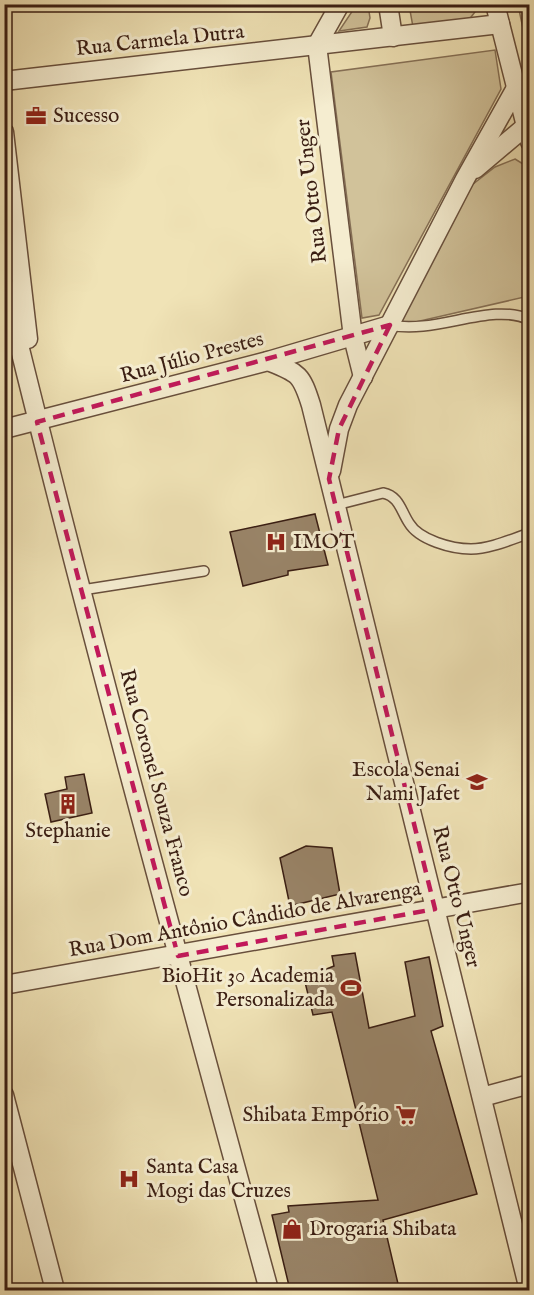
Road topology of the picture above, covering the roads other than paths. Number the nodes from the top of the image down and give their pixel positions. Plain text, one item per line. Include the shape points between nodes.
1 (340, 4) edge
2 (388, 4) edge
3 (495, 4) edge
4 (500, 24) junction
5 (393, 37) junction
6 (317, 45) junction
7 (4, 81) edge
8 (516, 88) junction
9 (4, 132) edge
10 (528, 134) edge
11 (465, 178) junction
12 (4, 285) edge
13 (530, 320) edge
14 (390, 325) junction
15 (353, 338) junction
16 (268, 362) junction
17 (363, 377) junction
18 (37, 422) junction
19 (4, 429) edge
20 (329, 479) junction
21 (336, 505) junction
22 (530, 533) edge
23 (204, 571) dead end
24 (82, 590) junction
25 (530, 892) edge
26 (435, 909) junction
27 (178, 956) junction
28 (4, 985) edge
29 (530, 1084) edge
30 (4, 1095) edge
31 (482, 1097) junction
32 (529, 1289) edge
33 (55, 1290) edge
34 (269, 1290) edge
35 (520, 1290) edge

1 - 6 street
2 - 5 street
3 - 4 street
4 - 5 street, Rua Carmela Dutra
4 - 8 street
5 - 6 street, Rua Carmela Dutra
6 - 7 street, Rua Carmela Dutra
6 - 15 street, Rua Otto Unger
8 - 10 street
8 - 11 street, Rua Otto Unger
9 - 18 street
10 - 11 street
11 - 14 street, Rua Otto Unger
12 - 18 street, Rua Coronel Souza Franco
13 - 14 lane via 504,313 419,328
14 - 15 street, Rua Júlio Prestes
14 - 17 street, Rua Otto Unger
15 - 16 street, Rua Júlio Prestes
15 - 17 street, Rua Otto Unger
16 - 18 street, Rua Júlio Prestes
16 - 20 street, Rua Otto Unger via 298,375 305,384
17 - 20 street, Rua Otto Unger via 339,429
18 - 19 street, Rua Júlio Prestes
18 - 24 street, Rua Coronel Souza Franco
20 - 21 street, Rua Otto Unger
21 - 22 lane via 389,494 420,535 471,549
21 - 26 street, Rua Otto Unger
23 - 24 lane
24 - 27 street, Rua Coronel Souza Franco
25 - 26 street, Rua Dom Antônio Cândido de Alvarenga
26 - 27 street, Rua Dom Antônio Cândido de Alvarenga
26 - 31 street, Rua Otto Unger
27 - 28 street, Rua Dom Antônio Cândido de Alvarenga
27 - 34 street, Rua Coronel Souza Franco
29 - 31 street
30 - 33 street
31 - 32 street, Rua Otto Unger
32 - 35 street

